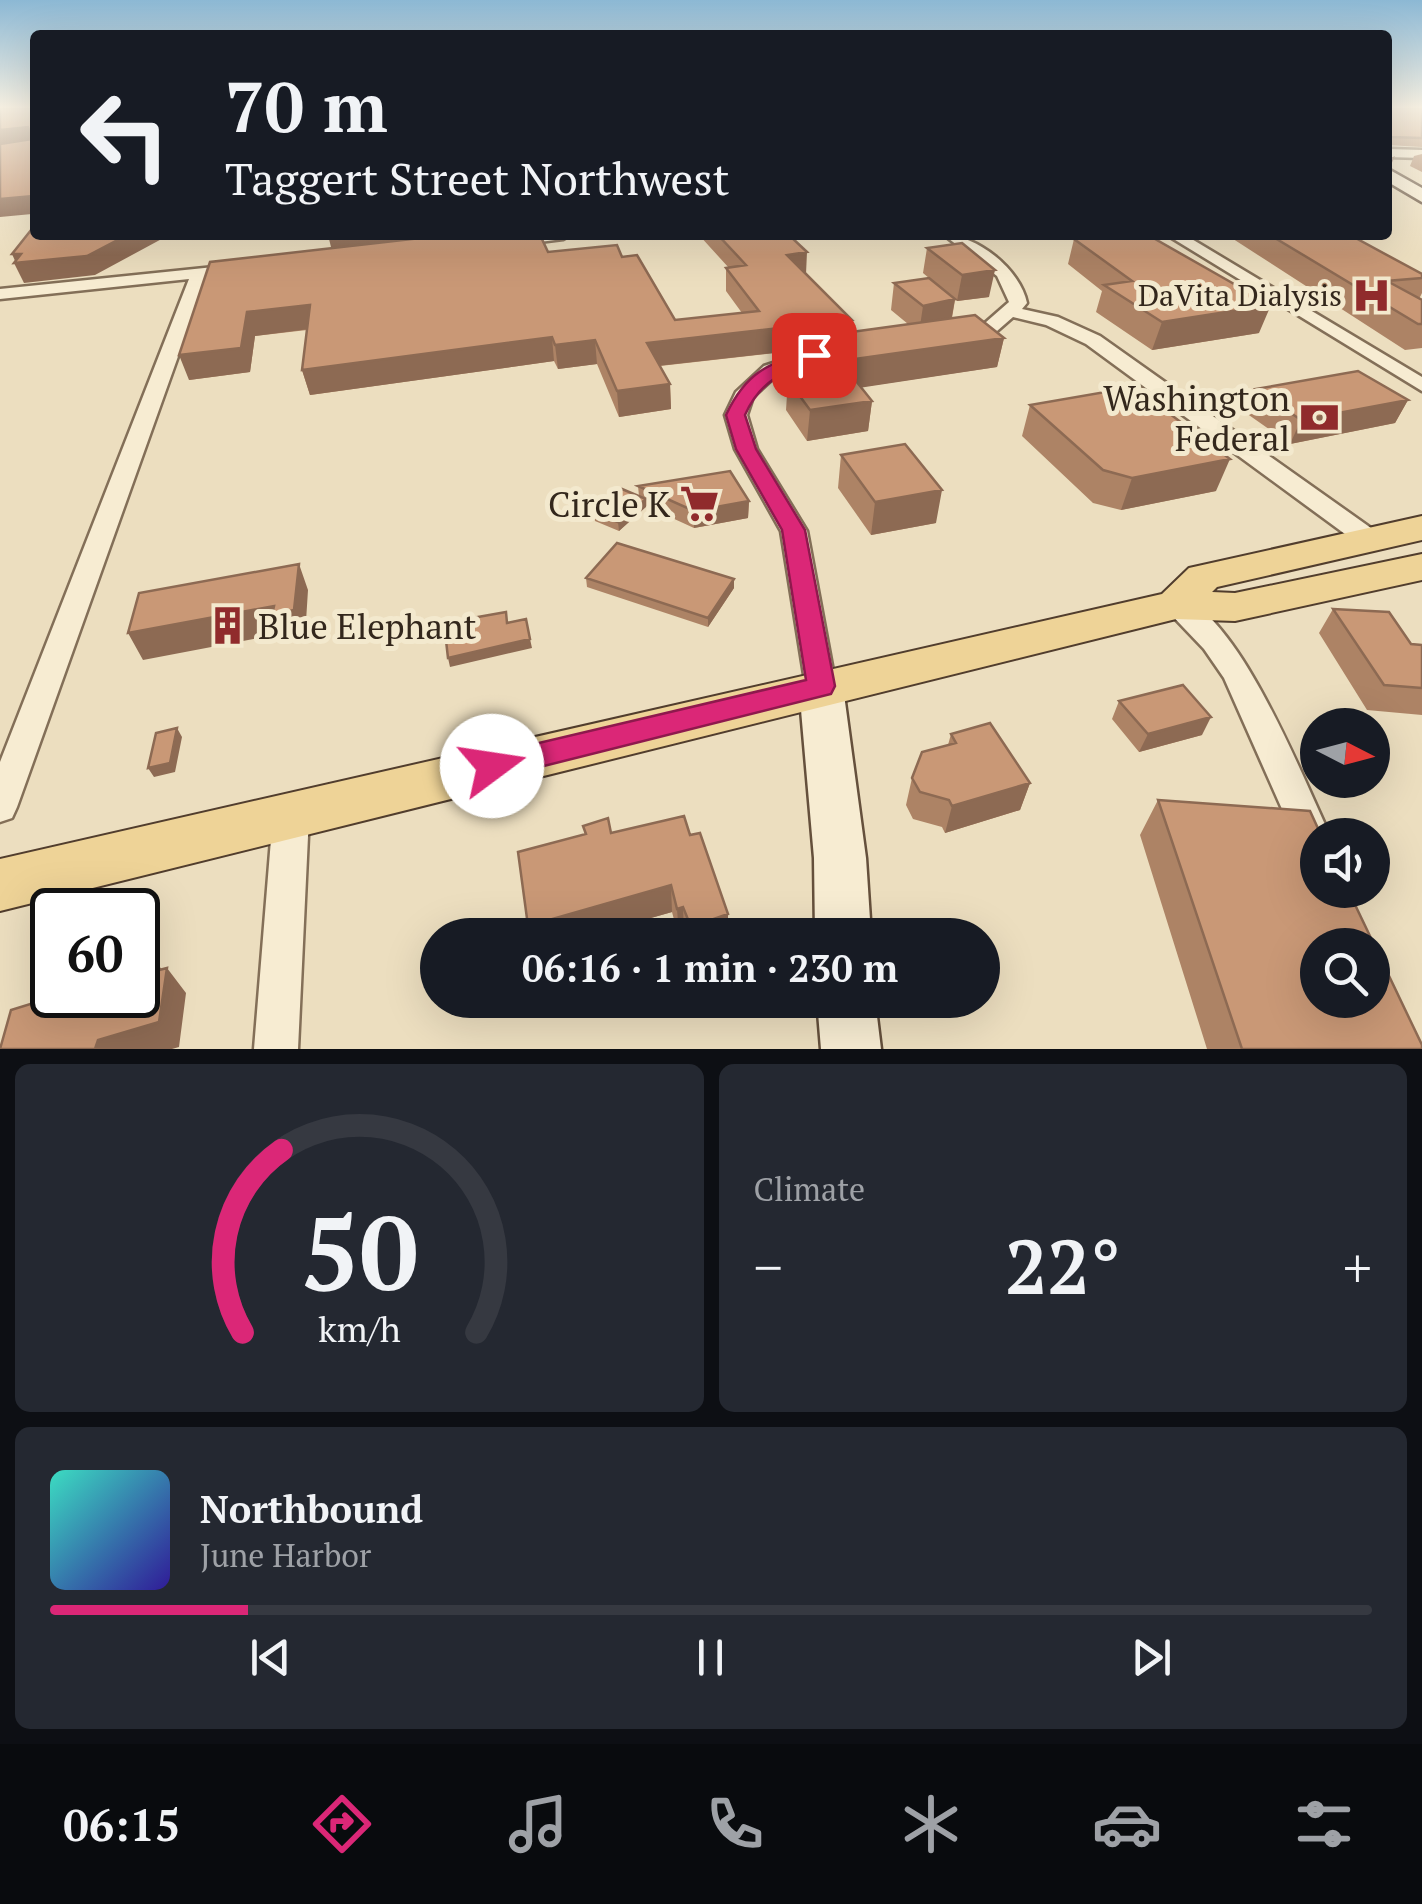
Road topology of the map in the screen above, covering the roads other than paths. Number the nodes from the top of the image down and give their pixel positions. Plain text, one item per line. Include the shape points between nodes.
1 (1392, 177) edge
2 (1422, 196) edge
3 (516, 240) edge
4 (958, 240) edge
5 (1182, 240) edge
6 (487, 243) edge
7 (238, 269) edge
8 (200, 273) junction
9 (0, 294) edge
10 (1012, 312) junction
11 (939, 338) edge
12 (888, 345) edge
13 (1422, 385) edge
14 (1422, 528) edge
15 (1369, 540) junction
16 (1422, 567) edge
17 (1176, 605) junction
18 (821, 686) junction
19 (0, 807) edge
20 (291, 816) junction
21 (1304, 818) edge
22 (0, 885) edge
23 (843, 918) edge
24 (848, 1018) edge
25 (276, 1049) edge
26 (852, 1049) edge

1 - 2 street
3 - 6 street
4 - 10 street via 1015,284 1018,303
5 - 13 street
7 - 8 street
8 - 9 street
8 - 19 street
10 - 11 street via 990,327
10 - 15 street via 1094,340
12 - 18 street via 786,363 748,388 736,415 746,449 794,530
14 - 15 main road
15 - 17 main road via 1204,577
16 - 17 main road via 1234,607
17 - 18 main road
17 - 21 street via 1237,674
18 - 20 main road
18 - 23 street
20 - 22 main road
20 - 25 street
24 - 26 street

